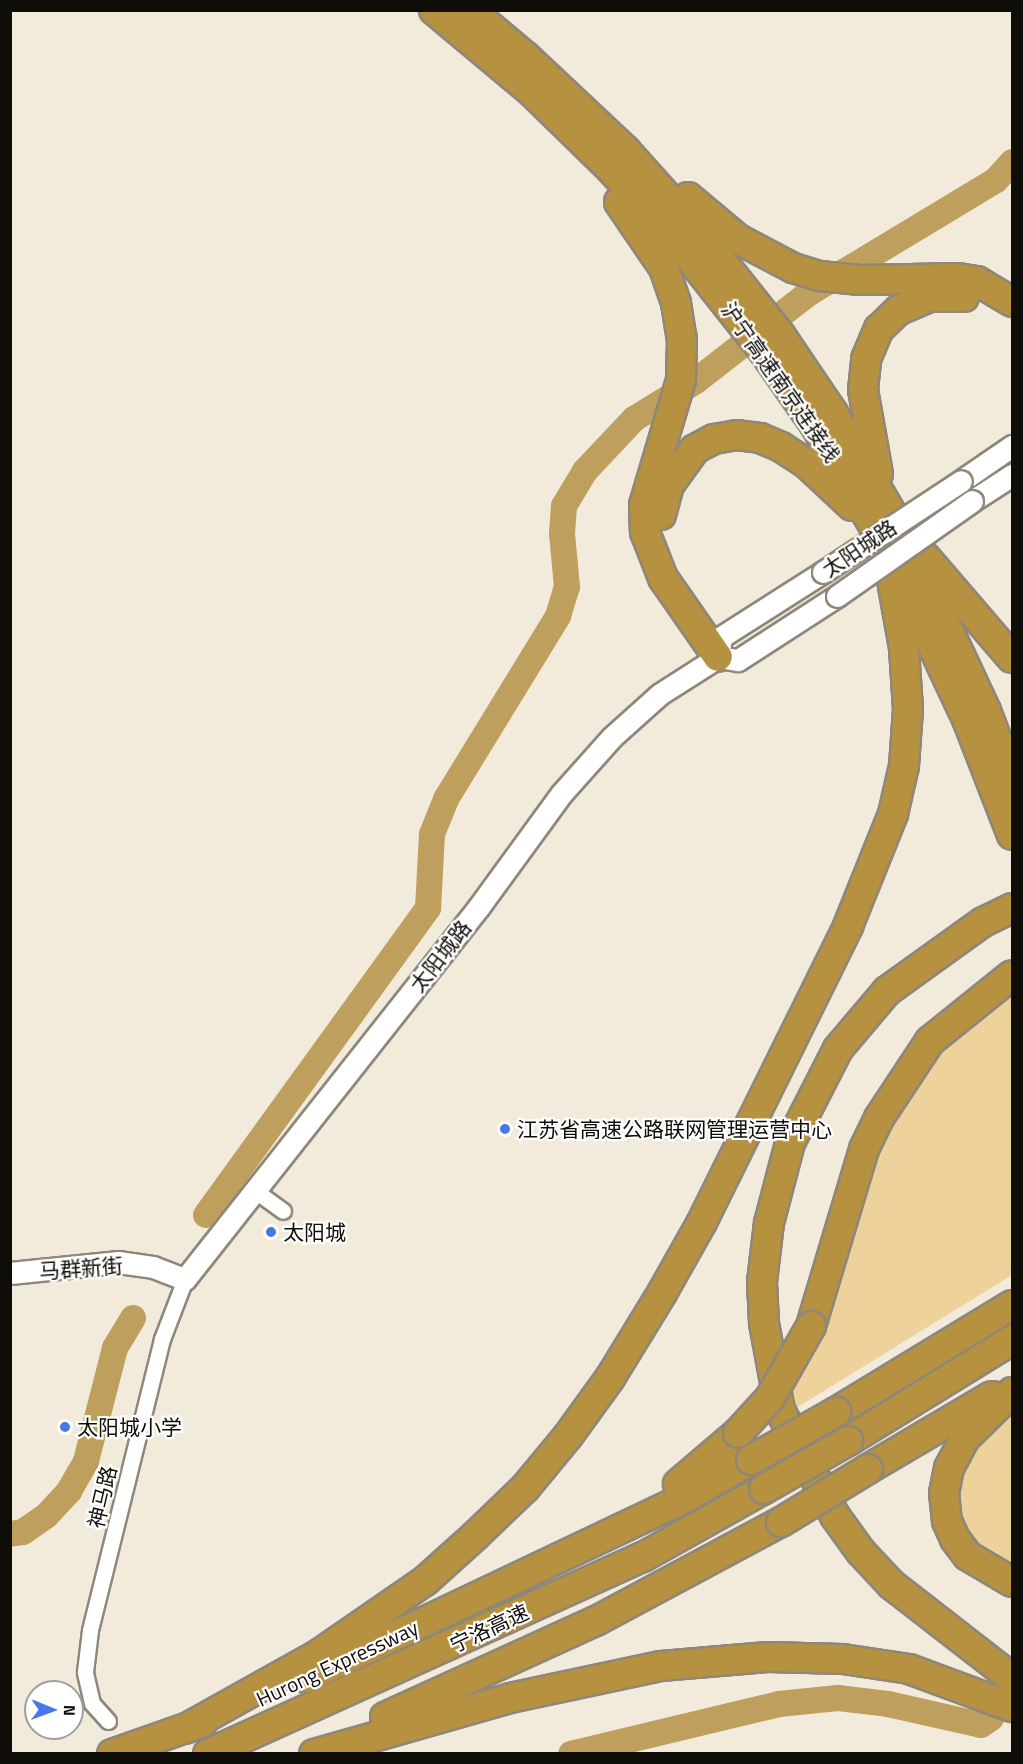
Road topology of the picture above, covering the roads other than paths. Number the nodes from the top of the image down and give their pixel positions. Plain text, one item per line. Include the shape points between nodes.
1 (451, 14) edge
2 (526, 57) junction
3 (1012, 302) edge
4 (752, 316) junction
5 (1012, 321) edge
6 (772, 343) junction
7 (1012, 446) edge
8 (1012, 475) edge
9 (884, 499) junction
10 (889, 537) junction
11 (726, 651) junction
12 (1012, 658) edge
13 (1012, 779) edge
14 (1012, 835) edge
15 (1012, 908) edge
16 (1007, 978) edge
17 (257, 1192) junction
18 (284, 1211) dead end
19 (10, 1273) edge
20 (185, 1279) junction
21 (1012, 1305) edge
22 (1012, 1340) edge
23 (1012, 1385) edge
24 (1012, 1392) edge
25 (556, 1560) junction
26 (1012, 1582) edge
27 (1007, 1674) edge
28 (1000, 1701) edge
29 (108, 1721) dead end
30 (185, 1729) junction
31 (112, 1754) edge
32 (208, 1754) edge
33 (290, 1754) edge
34 (314, 1754) edge

1 - 2 highway, 沪宁高速南京连接线
1 - 4 highway, 沪宁高速南京连接线 via 611,169
1 - 11 highway via 552,124 644,235 664,268 676,303 682,339 681,380 644,505 645,532 663,578
2 - 3 highway via 720,225 763,255 820,276 977,281
2 - 4 highway, 沪宁高速南京连接线 via 626,151
4 - 6 highway, 沪宁高速南京连接线
5 - 9 highway via 986,303 958,295 929,297 909,306 879,329 866,359 863,390
6 - 9 highway, 沪宁高速南京连接线
6 - 10 highway, 沪宁高速南京连接线 via 815,425
7 - 11 street, 太阳城路, bridge via 823,572
8 - 11 street, 太阳城路, bridge via 837,596
9 - 10 highway, 沪宁高速南京连接线
10 - 11 highway via 806,463 760,438 736,435 714,439 695,449 669,485 660,527 665,551 680,580
10 - 12 highway
10 - 13 highway, 沪宁高速南京连接线 via 982,701
10 - 14 highway, 沪宁高速南京连接线
10 - 30 highway via 908,709 904,766 893,814 848,926 702,1222 662,1293 610,1378 568,1436 525,1488 476,1535 425,1581 319,1654
11 - 17 street, 太阳城路 via 660,694 612,737 562,793 478,908
15 - 27 highway via 983,921 887,991 838,1049 790,1143 769,1223 762,1282 764,1323 780,1410 835,1516 892,1585
16 - 25 highway, bridge via 930,1041 879,1118 864,1149 811,1326 770,1398 693,1475
17 - 18 street
17 - 20 street, 太阳城路
19 - 20 street, 马群新街 via 118,1262 153,1267
20 - 29 street, 神马路 via 162,1339 90,1630 85,1672 92,1703
21 - 25 highway, bridge via 681,1500
22 - 32 highway, 宁洛高速, bridge via 848,1441 644,1557
23 - 33 highway, bridge via 781,1522 660,1588 510,1663
24 - 26 highway via 965,1438 949,1468 944,1493 947,1521 955,1539 968,1556
25 - 30 highway, Hurong Expressway via 324,1671
28 - 34 highway via 909,1669 843,1659 768,1657 685,1664 510,1698
30 - 31 highway, Hurong Expressway

